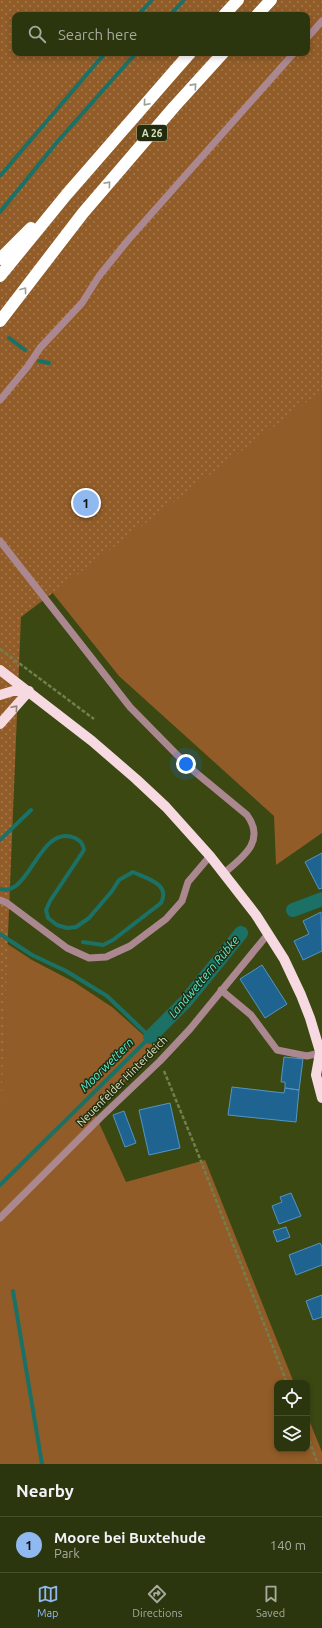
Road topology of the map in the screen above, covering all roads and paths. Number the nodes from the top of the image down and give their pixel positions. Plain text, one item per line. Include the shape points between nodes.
1 (238, 0) edge
2 (271, 0) edge
3 (227, 12) edge
4 (260, 12) edge
5 (322, 21) edge
6 (310, 35) edge
7 (187, 56) edge
8 (220, 56) edge
9 (291, 56) edge
10 (67, 194) junction
11 (0, 259) edge
12 (0, 276) edge
13 (0, 321) edge
14 (0, 400) edge
15 (0, 541) edge
16 (0, 649) edge
17 (0, 670) edge
18 (29, 691) junction
19 (0, 695) edge
20 (94, 719) dead end
21 (0, 724) edge
22 (210, 856) junction
23 (224, 874) junction
24 (0, 900) edge
25 (268, 934) junction
26 (221, 990) junction
27 (320, 1041) edge
28 (321, 1056) edge
29 (160, 1062) junction
30 (322, 1098) edge
31 (0, 1218) edge
32 (286, 1380) edge
33 (310, 1444) edge
34 (318, 1464) edge

1 - 3 highway
2 - 4 highway
5 - 6 street
7 -> 10 highway, A 26
13 -> 8 highway, A 26 via 83,213
9 - 14 street via 129,239 82,303 40,348
10 - 11 highway, A 26
10 - 12 highway, A 26
15 - 23 street via 130,707 189,767 247,815 253,823 254,838 249,848
16 - 20 path
17 - 18 main road
18 - 19 main road via 13,690
21 -> 18 main road
18 - 22 main road via 136,779 166,807
22 - 23 main road
22 - 24 street via 188,882 182,901 166,919 130,946 106,957 89,958 67,948
23 - 25 main road
25 - 26 street, Neuenfelder Hinterdeich
25 - 27 main road via 293,976
26 - 28 street via 251,1015 277,1050
26 - 29 street, Neuenfelder Hinterdeich
27 - 28 main road
28 - 30 main road via 316,1075
29 - 31 street, Neuenfelder Hinterdeich
29 - 32 path
33 - 34 path

